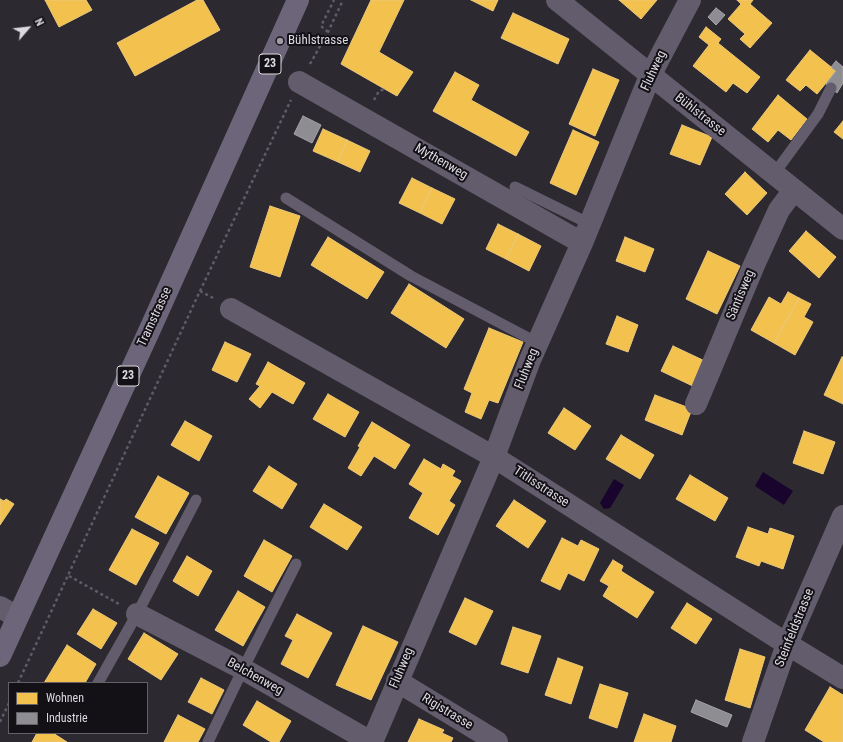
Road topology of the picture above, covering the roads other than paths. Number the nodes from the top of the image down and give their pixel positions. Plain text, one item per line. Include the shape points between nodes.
1 (298, 0) edge
2 (557, 0) edge
3 (690, 0) edge
4 (650, 76) junction
5 (300, 82) road end
6 (831, 88) dead end
7 (774, 174) junction
8 (515, 187) dead end
9 (794, 190) junction
10 (286, 198) dead end
11 (843, 229) edge
12 (586, 234) junction
13 (231, 308) dead end
14 (538, 343) junction
15 (696, 404) dead end
16 (494, 457) junction
17 (196, 500) dead end
18 (843, 516) edge
19 (296, 564) dead end
20 (8, 612) edge
21 (137, 614) junction
22 (787, 644) junction
23 (0, 656) edge
24 (242, 669) junction
25 (843, 678) edge
26 (397, 681) junction
27 (99, 682) edge
28 (208, 742) edge
29 (372, 742) edge
30 (497, 742) edge
31 (753, 742) edge

1 - 20 main road, Tramstrasse / 23 via 158,313
2 - 4 street, Bühlstrasse
3 - 4 street, Fluhweg
4 - 7 street, Bühlstrasse
4 - 12 street, Fluhweg
5 - 12 street, Mythenweg
6 - 7 lane via 818,114
7 - 9 street, Bühlstrasse
8 - 12 lane
9 - 11 street, Bühlstrasse
9 - 15 street, Säntisweg via 776,217
10 - 14 lane via 411,276
12 - 14 street, Fluhweg
13 - 16 street, Titlisstrasse
14 - 16 street, Fluhweg
16 - 22 street, Titlisstrasse
16 - 26 street, Fluhweg
17 - 21 lane
18 - 22 street, Steinfeldstrasse
19 - 24 lane
20 - 23 main road, Tramstrasse / 23
21 - 24 street, Belchenweg
21 - 27 lane
22 - 25 street, Titlisstrasse
22 - 31 street, Steinfeldstrasse
24 - 28 lane
24 - 29 street, Belchenweg
26 - 29 street, Fluhweg
26 - 30 street, Rigistrasse

